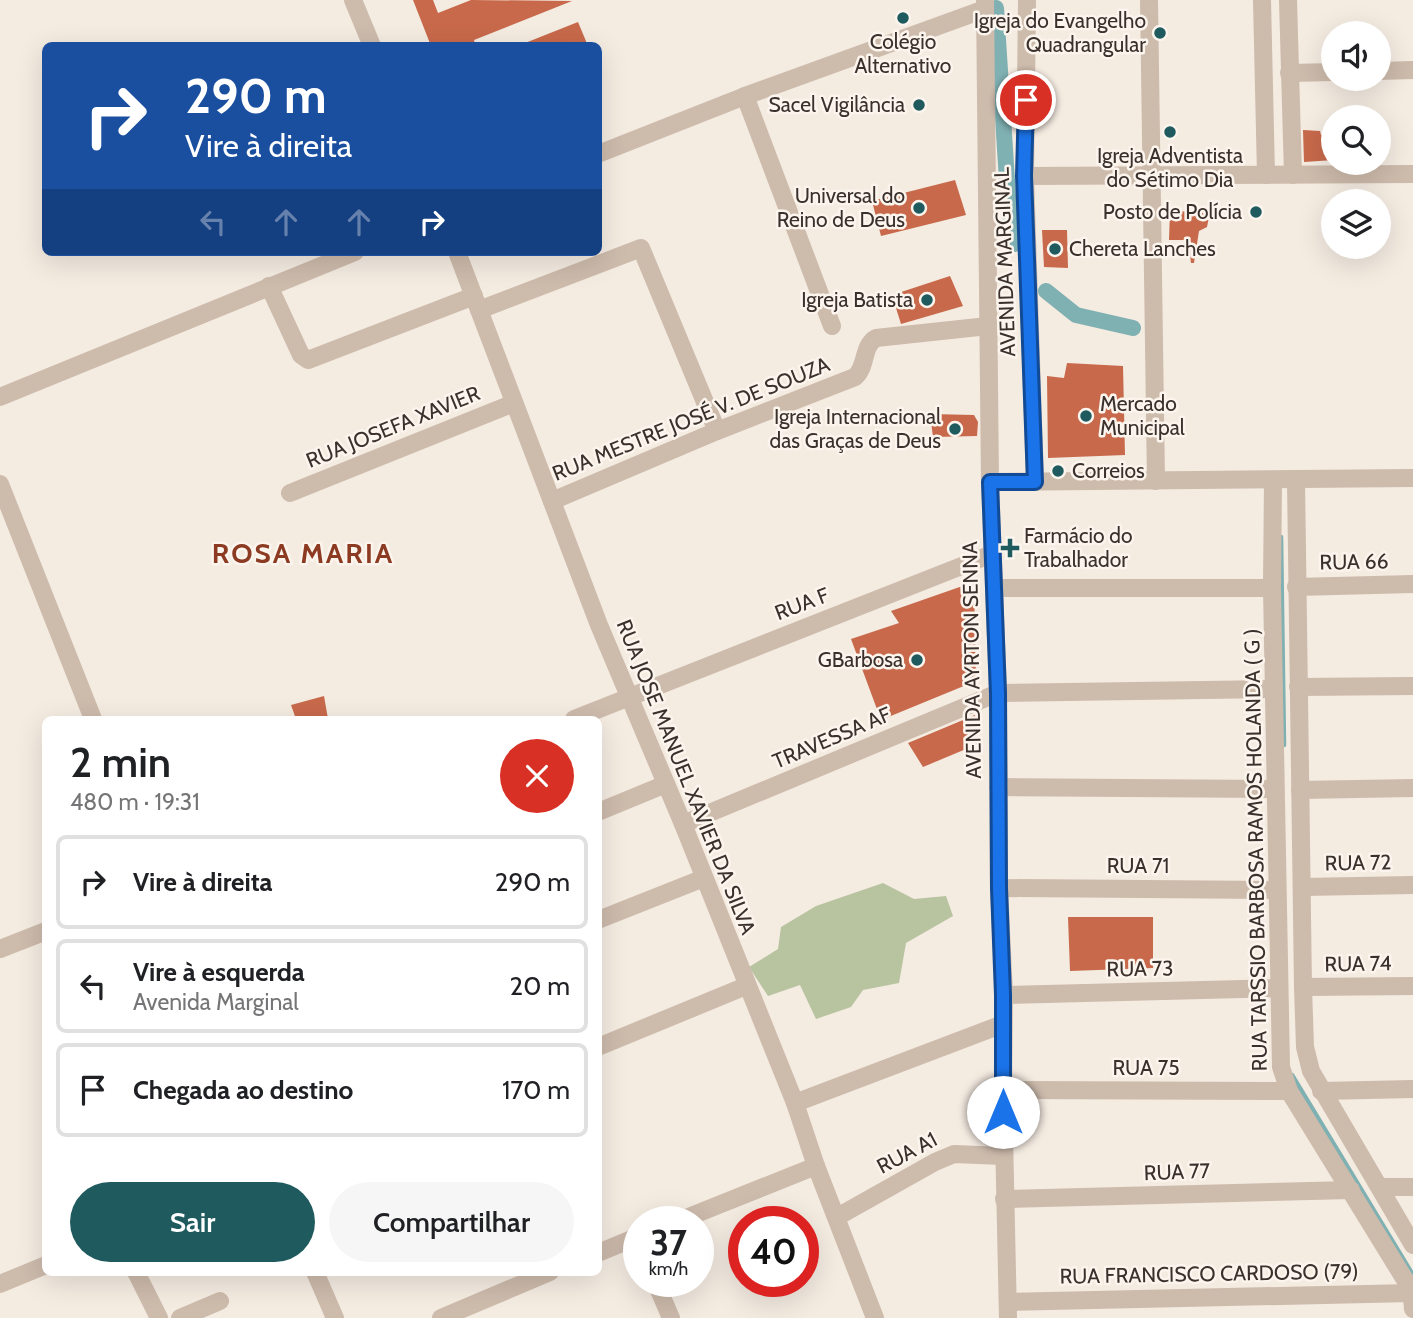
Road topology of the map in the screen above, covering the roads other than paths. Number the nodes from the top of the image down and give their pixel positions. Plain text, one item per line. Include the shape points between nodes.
1 (353, 0) edge
2 (1027, 0) edge
3 (1149, 0) edge
4 (1262, 0) edge
5 (1288, 0) edge
6 (985, 4) edge
7 (370, 42) edge
8 (1413, 70) edge
9 (1391, 71) edge
10 (1321, 72) edge
11 (1289, 73) junction
12 (745, 96) junction
13 (602, 152) edge
14 (1413, 174) edge
15 (1266, 175) junction
16 (1293, 175) junction
17 (1024, 176) junction
18 (1152, 176) junction
19 (345, 256) edge
20 (459, 256) edge
21 (269, 286) junction
22 (477, 303) junction
23 (832, 326) dead end
24 (988, 326) junction
25 (0, 397) edge
26 (514, 403) junction
27 (717, 431) junction
28 (1413, 478) edge
29 (1273, 480) junction
30 (1296, 480) junction
31 (1156, 481) junction
32 (990, 482) junction
33 (1035, 482) junction
34 (0, 484) edge
35 (290, 493) dead end
36 (552, 501) junction
37 (992, 554) junction
38 (1413, 584) edge
39 (994, 587) junction
40 (1296, 587) junction
41 (1272, 588) junction
42 (1413, 685) edge
43 (1298, 687) junction
44 (1274, 689) junction
45 (998, 693) junction
46 (629, 696) junction
47 (92, 716) edge
48 (581, 716) edge
49 (666, 784) junction
50 (998, 787) junction
51 (1413, 788) edge
52 (1275, 789) junction
53 (1300, 790) junction
54 (602, 810) edge
55 (683, 824) junction
56 (1301, 836) junction
57 (1276, 837) junction
58 (704, 878) junction
59 (1413, 885) edge
60 (1303, 887) junction
61 (999, 888) junction
62 (1277, 890) junction
63 (602, 918) edge
64 (42, 933) edge
65 (0, 949) edge
66 (746, 986) junction
67 (1413, 986) edge
68 (1303, 987) junction
69 (1278, 988) junction
70 (1003, 995) junction
71 (1003, 1024) junction
72 (602, 1045) edge
73 (1413, 1089) edge
74 (1003, 1090) junction
75 (1289, 1091) junction
76 (1321, 1091) junction
77 (794, 1103) junction
78 (1003, 1156) junction
79 (816, 1166) junction
80 (1381, 1187) junction
81 (1413, 1187) edge
82 (1351, 1190) junction
83 (1004, 1199) junction
84 (714, 1207) edge
85 (837, 1217) junction
86 (623, 1243) edge
87 (1413, 1245) edge
88 (602, 1251) edge
89 (42, 1267) edge
90 (138, 1276) edge
91 (317, 1276) edge
92 (518, 1278) edge
93 (0, 1284) edge
94 (661, 1297) edge
95 (220, 1301) dead end
96 (1412, 1301) edge
97 (1008, 1310) edge
98 (159, 1318) edge
99 (180, 1318) edge
100 (335, 1318) edge
101 (441, 1318) edge
102 (670, 1318) edge
103 (875, 1318) edge

1 - 7 street
2 - 17 street, AVENIDA MARGINAL
3 - 18 street
4 - 15 street
5 - 11 street
6 - 12 street
6 - 24 street, AVENIDA AYRTON SENNA
8 - 9 street
10 - 11 street
11 - 16 street
12 - 13 street
12 - 23 street
14 - 16 street
15 - 16 street
15 - 18 street
17 - 18 street
17 - 33 street, AVENIDA MARGINAL
18 - 31 street
19 - 21 street
20 - 22 street, RUA JOSE MANUEL XAVIER DA SILVA
21 - 22 street via 301,355 308,360
21 - 25 street
22 - 26 street, RUA JOSE MANUEL XAVIER DA SILVA
22 - 27 street via 641,248
24 - 27 street, RUA MESTRE JOSÉ V. DE SOUZA via 876,338 869,344 857,376
24 - 32 street, AVENIDA AYRTON SENNA
26 - 35 street, RUA JOSEFA XAVIER
26 - 36 street, RUA JOSE MANUEL XAVIER DA SILVA
27 - 36 street, RUA MESTRE JOSÉ V. DE SOUZA
28 - 30 street
29 - 30 street
29 - 31 street
29 - 41 street, RUA TARSSIO BARBOSA RAMOS HOLANDA ( G )
30 - 40 street
31 - 33 street
32 - 33 street
32 - 37 street, AVENIDA AYRTON SENNA
34 - 47 street
36 - 46 street, RUA JOSE MANUEL XAVIER DA SILVA
37 - 39 street, AVENIDA AYRTON SENNA
37 - 46 street, RUA F
38 - 40 street, RUA 66
39 - 41 street
39 - 45 street, AVENIDA AYRTON SENNA
40 - 43 street
41 - 44 street, RUA TARSSIO BARBOSA RAMOS HOLANDA ( G )
42 - 43 street
43 - 53 street
44 - 45 street
44 - 52 street, RUA TARSSIO BARBOSA RAMOS HOLANDA ( G )
45 - 50 street, AVENIDA AYRTON SENNA
45 - 55 street, TRAVESSA AF
46 - 48 street, RUA F
46 - 49 street, RUA JOSE MANUEL XAVIER DA SILVA
49 - 54 street
49 - 55 street, RUA JOSE MANUEL XAVIER DA SILVA
50 - 52 street
50 - 61 street, AVENIDA AYRTON SENNA
51 - 53 street
52 - 57 street, RUA TARSSIO BARBOSA RAMOS HOLANDA ( G )
53 - 56 street
55 - 58 street, RUA JOSE MANUEL XAVIER DA SILVA
56 - 57 street
56 - 60 street
57 - 62 street, RUA TARSSIO BARBOSA RAMOS HOLANDA ( G )
58 - 63 street
58 - 66 street, RUA JOSE MANUEL XAVIER DA SILVA
59 - 60 street, RUA 72
60 - 68 street
61 - 62 street, RUA 71
61 - 70 street, AVENIDA AYRTON SENNA
62 - 69 street, RUA TARSSIO BARBOSA RAMOS HOLANDA ( G )
64 - 65 street
66 - 72 street
66 - 77 street, RUA JOSE MANUEL XAVIER DA SILVA
67 - 68 street, RUA 74
68 - 76 street via 1307,1061
69 - 70 street, RUA 73
69 - 75 street, RUA TARSSIO BARBOSA RAMOS HOLANDA ( G ) via 1280,1067
70 - 71 street, AVENIDA AYRTON SENNA
71 - 74 street, AVENIDA AYRTON SENNA
71 - 77 street
73 - 76 street
74 - 75 street, RUA 75
74 - 78 street, AVENIDA AYRTON SENNA
75 - 82 street, RUA TARSSIO BARBOSA RAMOS HOLANDA ( G )
76 - 80 street
77 - 79 street, RUA JOSE MANUEL XAVIER DA SILVA
78 - 83 street, AVENIDA AYRTON SENNA
78 - 85 street, RUA A1 via 954,1154
79 - 84 street
79 - 85 street, RUA JOSE MANUEL XAVIER DA SILVA
80 - 81 street
80 - 87 street
82 - 83 street, RUA 77
82 - 96 street, RUA TARSSIO BARBOSA RAMOS HOLANDA ( G ) via 1407,1283
83 - 97 street, AVENIDA AYRTON SENNA
85 - 103 street, RUA JOSE MANUEL XAVIER DA SILVA
86 - 88 street
89 - 93 street
90 - 98 street
91 - 100 street
92 - 101 street
94 - 102 street
95 - 99 street
96 - 97 street, RUA FRANCISCO CARDOSO (79)

